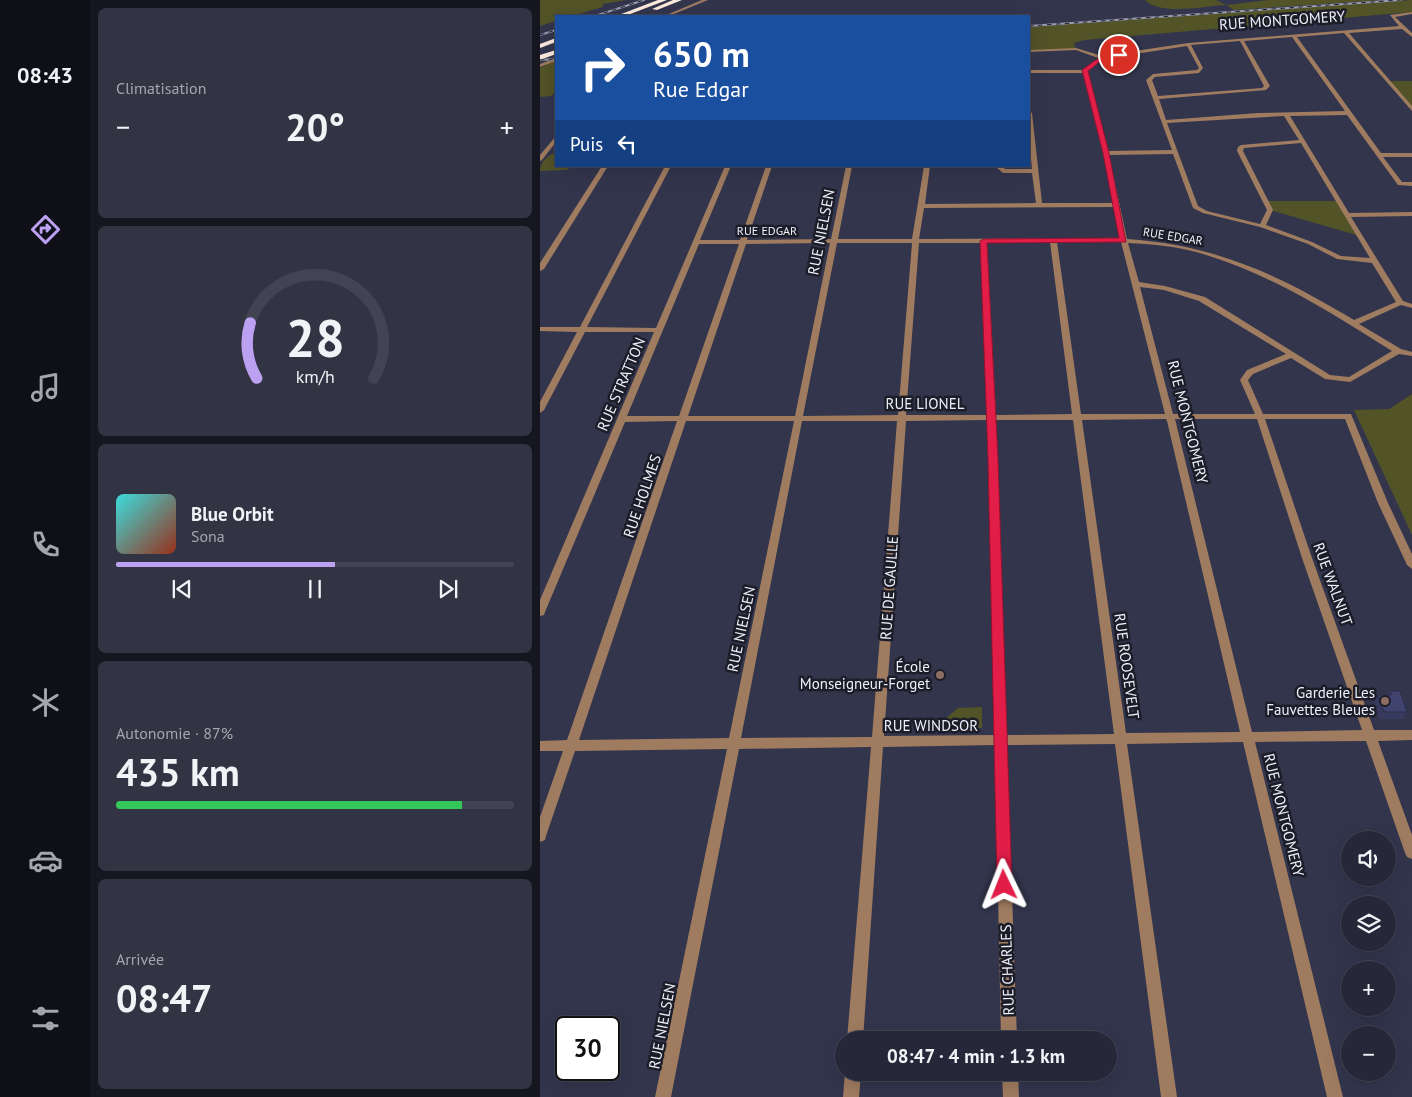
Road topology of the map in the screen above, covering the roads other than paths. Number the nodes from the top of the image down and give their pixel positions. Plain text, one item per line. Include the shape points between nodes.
1 (664, 0) edge
2 (679, 0) edge
3 (690, 0) edge
4 (706, 0) edge
5 (1412, 13) edge
6 (621, 15) edge
7 (640, 15) edge
8 (651, 15) edge
9 (668, 15) edge
10 (1404, 27) junction
11 (1346, 32) junction
12 (1292, 36) junction
13 (1412, 36) edge
14 (1240, 39) junction
15 (555, 40) edge
16 (1188, 44) junction
17 (540, 46) edge
18 (555, 47) edge
19 (1030, 51) edge
20 (555, 52) edge
21 (540, 53) edge
22 (540, 58) edge
23 (1102, 58) junction
24 (555, 59) edge
25 (540, 66) edge
26 (1085, 70) junction
27 (1030, 72) edge
28 (1155, 98) junction
29 (1412, 109) edge
30 (1349, 113) junction
31 (1286, 114) junction
32 (1163, 122) junction
33 (1030, 130) edge
34 (555, 139) edge
35 (1302, 141) junction
36 (544, 150) edge
37 (1173, 152) junction
38 (1106, 153) junction
39 (1379, 154) junction
40 (1412, 155) edge
41 (540, 159) edge
42 (1032, 163) edge
43 (604, 167) edge
44 (667, 167) edge
45 (728, 167) edge
46 (769, 167) edge
47 (849, 167) edge
48 (926, 167) edge
49 (999, 167) edge
50 (1035, 171) junction
51 (1412, 184) edge
52 (1039, 204) junction
53 (1116, 205) junction
54 (921, 206) junction
55 (1412, 214) edge
56 (1347, 215) junction
57 (1262, 226) junction
58 (1053, 240) junction
59 (1124, 240) junction
60 (834, 241) junction
61 (916, 241) junction
62 (984, 241) junction
63 (696, 242) junction
64 (743, 242) junction
65 (1375, 261) junction
66 (540, 269) edge
67 (1136, 284) junction
68 (1400, 304) junction
69 (1412, 306) edge
70 (1354, 323) junction
71 (540, 329) edge
72 (582, 329) junction
73 (659, 330) junction
74 (1398, 351) junction
75 (1293, 354) junction
76 (1412, 354) edge
77 (540, 410) edge
78 (991, 416) junction
79 (1078, 416) junction
80 (1170, 416) junction
81 (1260, 416) junction
82 (904, 417) junction
83 (799, 418) junction
84 (622, 419) junction
85 (684, 419) junction
86 (1412, 565) edge
87 (540, 612) edge
88 (1412, 735) edge
89 (1248, 736) junction
90 (1372, 736) junction
91 (1121, 737) junction
92 (1000, 741) junction
93 (878, 742) junction
94 (733, 743) junction
95 (540, 746) edge
96 (571, 746) junction
97 (540, 836) edge
98 (1412, 853) edge
99 (856, 1031) edge
100 (1009, 1031) edge
101 (852, 1081) edge
102 (1010, 1081) edge
103 (663, 1097) edge
104 (851, 1097) edge
105 (1011, 1097) edge
106 (1169, 1097) edge
107 (1335, 1097) edge

1 - 6 highway
2 - 7 highway
3 - 8 highway
4 - 9 street
5 - 10 street via 1392,15
10 - 11 street, RUE MONTGOMERY
10 - 13 street
11 - 12 street, RUE MONTGOMERY
11 - 29 street
12 - 14 street, RUE MONTGOMERY
12 - 30 street
14 - 16 street, RUE MONTGOMERY
14 - 28 street via 1267,86 1264,89
15 - 17 highway
16 - 23 street, RUE MONTGOMERY
16 - 28 street via 1202,68 1192,73 1153,76 1148,80
18 - 21 highway
19 - 23 street via 1076,49
20 - 22 highway
23 - 26 street, RUE MONTGOMERY
24 - 25 street
26 - 27 street
26 - 38 street, RUE MONTGOMERY
28 - 32 street
30 - 31 street
30 - 39 street
31 - 32 street
31 - 35 street
32 - 37 street
33 - 42 street
34 - 36 street
35 - 56 street
35 - 57 street via 1241,147 1270,210
36 - 41 street
37 - 38 street
37 - 57 street via 1195,207
38 - 53 street, RUE MONTGOMERY
39 - 40 street
39 - 51 street via 1400,184
42 - 50 street
43 - 66 street
44 - 72 street
45 - 63 street, RUE STRATTON
46 - 64 street, RUE HOLMES
47 - 60 street, RUE NIELSEN
48 - 54 street, RUE DE GAULLE via 926,189
49 - 50 street via 1003,171
50 - 52 street
52 - 53 street
52 - 54 street
53 - 59 street, RUE MONTGOMERY
54 - 61 street, RUE DE GAULLE
55 - 56 street
56 - 65 street
57 - 65 street via 1310,243 1339,258
58 - 59 street, RUE EDGAR
58 - 62 street, RUE EDGAR
58 - 79 street, RUE ROOSEVELT
59 - 67 street, RUE MONTGOMERY
59 - 70 street, RUE EDGAR via 1212,253 1254,268
60 - 61 street, RUE EDGAR
60 - 64 street, RUE EDGAR
60 - 83 street, RUE NIELSEN
61 - 62 street, RUE EDGAR
61 - 82 street, RUE DE GAULLE
62 - 78 street, RUE CHARLES
63 - 64 street, RUE EDGAR
63 - 73 street, RUE STRATTON
64 - 85 street, RUE HOLMES
65 - 68 street
67 - 75 street via 1165,288 1202,299
67 - 80 street, RUE MONTGOMERY
68 - 69 street
68 - 70 street
70 - 74 street, RUE EDGAR
71 - 72 street
72 - 73 street
72 - 77 street
73 - 84 street, RUE STRATTON
74 - 75 street via 1350,380 1328,376
74 - 76 street, RUE EDGAR
75 - 81 street, RUE WALNUT via 1250,372 1244,380
78 - 79 street, RUE LIONEL
78 - 82 street, RUE LIONEL
78 - 92 street, RUE CHARLES
79 - 80 street, RUE LIONEL
79 - 91 street, RUE ROOSEVELT
80 - 81 street, RUE LIONEL
80 - 89 street, RUE MONTGOMERY
81 - 86 street, RUE LIONEL via 1348,416
81 - 90 street, RUE WALNUT via 1307,558
82 - 83 street, RUE LIONEL
82 - 93 street, RUE DE GAULLE
83 - 85 street, RUE LIONEL
83 - 94 street, RUE NIELSEN
84 - 85 street, RUE LIONEL
84 - 87 street, RUE STRATTON
85 - 96 street, RUE HOLMES
88 - 90 street, RUE WINDSOR
89 - 90 street, RUE WINDSOR
89 - 91 street, RUE WINDSOR
89 - 107 street, RUE MONTGOMERY
90 - 98 street, RUE WALNUT
91 - 92 street, RUE WINDSOR
91 - 106 street, RUE ROOSEVELT
92 - 93 street, RUE WINDSOR
92 - 100 street, RUE CHARLES
93 - 94 street, RUE WINDSOR
93 - 99 street, RUE DE GAULLE
94 - 96 street, RUE WINDSOR
94 - 103 street, RUE NIELSEN
95 - 96 street, RUE WINDSOR
96 - 97 street, RUE HOLMES
101 - 104 street
102 - 105 street

